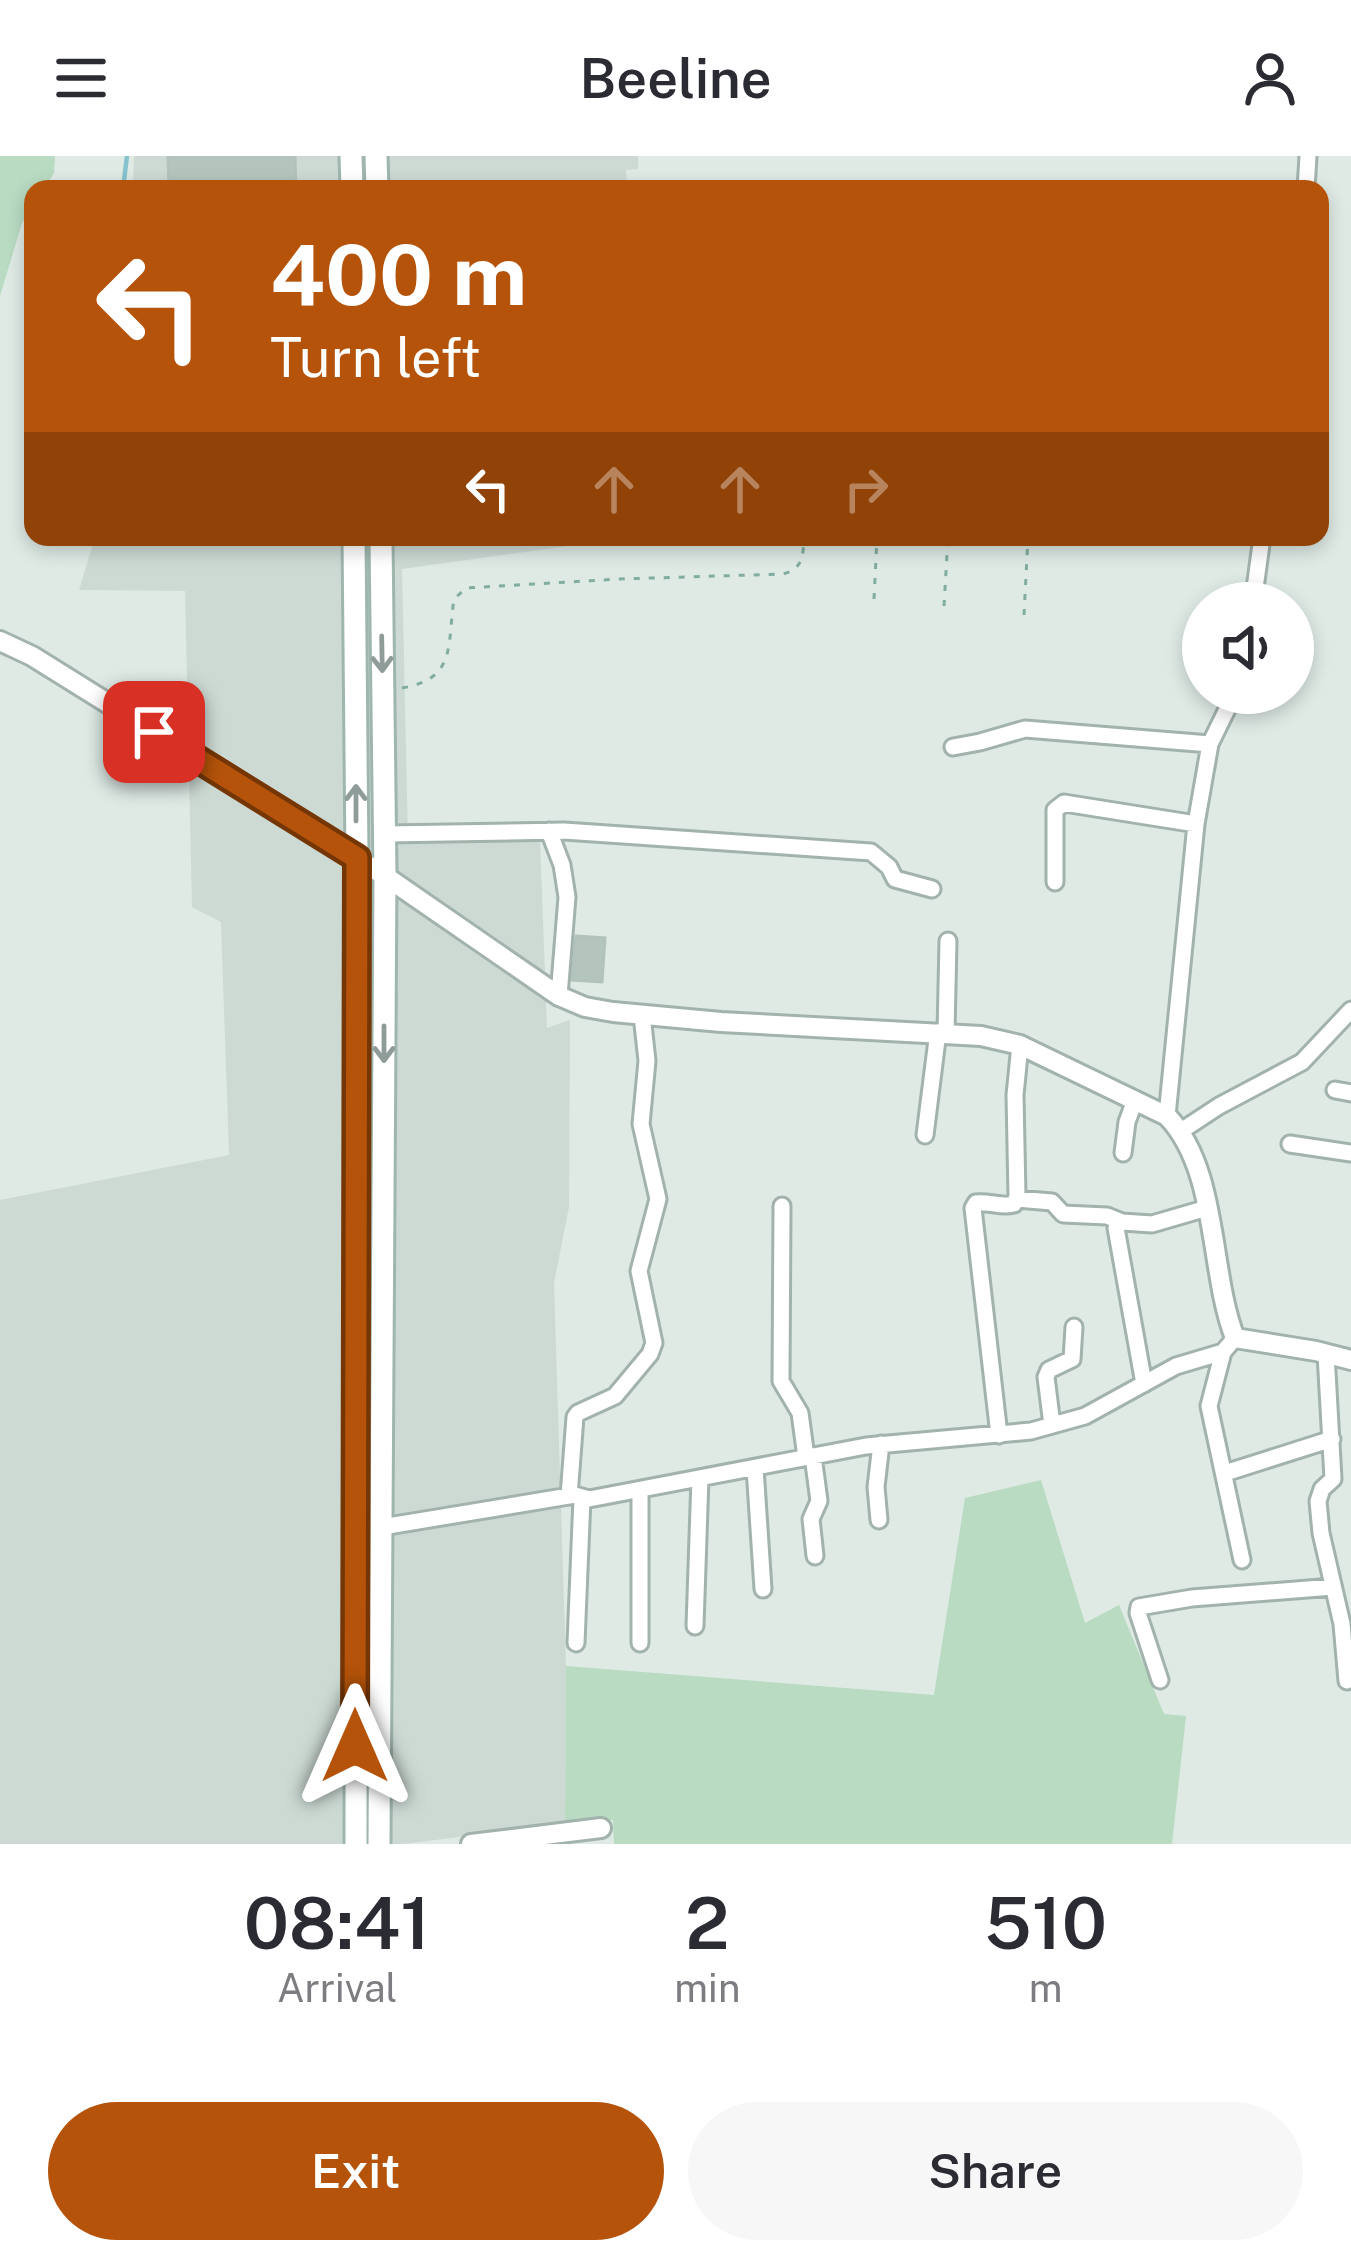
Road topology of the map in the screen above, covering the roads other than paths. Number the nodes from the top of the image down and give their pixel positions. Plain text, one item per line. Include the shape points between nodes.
1 (354, 546) edge
2 (381, 546) edge
3 (1261, 546) edge
4 (1256, 582) edge
5 (0, 641) edge
6 (1224, 714) edge
7 (1210, 744) junction
8 (953, 747) dead end
9 (1196, 824) junction
10 (549, 831) junction
11 (385, 834) junction
12 (357, 858) junction
13 (385, 876) junction
14 (1055, 882) dead end
15 (932, 889) dead end
16 (948, 941) dead end
17 (560, 996) junction
18 (1351, 1010) edge
19 (642, 1015) junction
20 (942, 1033) junction
21 (1020, 1045) junction
22 (1136, 1100) junction
23 (1174, 1124) junction
24 (925, 1135) dead end
25 (1290, 1144) dead end
26 (1124, 1153) dead end
27 (1351, 1153) edge
28 (1016, 1199) junction
29 (782, 1206) dead end
30 (1207, 1208) junction
31 (1122, 1222) junction
32 (1074, 1327) dead end
33 (1229, 1345) junction
34 (1327, 1354) junction
35 (1351, 1360) edge
36 (1144, 1384) junction
37 (1052, 1425) junction
38 (999, 1435) junction
39 (1332, 1439) junction
40 (881, 1444) junction
41 (810, 1457) junction
42 (755, 1468) junction
43 (1225, 1473) junction
44 (700, 1478) junction
45 (1342, 1479) edge
46 (640, 1490) junction
47 (575, 1497) junction
48 (879, 1520) dead end
49 (382, 1527) junction
50 (815, 1556) dead end
51 (1242, 1560) dead end
52 (1333, 1587) junction
53 (763, 1589) dead end
54 (695, 1626) dead end
55 (575, 1642) dead end
56 (640, 1643) dead end
57 (1160, 1680) dead end
58 (1347, 1682) dead end
59 (601, 1828) dead end
60 (362, 1842) edge
61 (472, 1844) edge

12 -> 1 main road
2 -> 11 main road
3 - 4 street
5 - 12 street
6 - 7 street
7 - 8 street via 1025,729
7 - 9 street
9 - 14 street via 1059,805
9 - 23 street
10 - 11 street
10 - 15 street via 871,852 896,879
10 - 17 street via 567,897
11 - 13 main road
12 - 13 street
12 - 60 main road
13 - 17 street
13 -> 49 main road
16 - 20 street
17 - 19 street
18 - 23 street via 1302,1062
19 - 20 street
19 - 47 street via 641,1124 658,1199 639,1271 654,1343 615,1396 575,1417
20 - 21 street
20 - 24 street
21 - 22 street
21 - 28 street
22 - 23 street
22 - 26 street
23 - 30 street via 1190,1146
25 - 27 street
28 - 31 street
28 - 38 street via 973,1208
29 - 41 street via 781,1381 800,1413
30 - 31 street via 1156,1224
30 - 33 street
31 - 36 street via 1115,1228
32 - 37 street via 1072,1359 1046,1377
33 - 34 street
33 - 36 street
33 - 43 street via 1209,1406
34 - 35 street
34 - 39 street
36 - 37 street
37 - 38 street
38 - 40 street
39 - 43 street
39 - 45 street
40 - 41 street
40 - 48 street
41 - 42 street
41 - 50 street via 819,1501 811,1519
42 - 44 street
42 - 53 street
43 - 51 street
44 - 46 street
44 - 54 street
45 - 52 street via 1322,1489 1318,1501
46 - 47 street
46 - 56 street
47 - 49 street
47 - 55 street
49 - 60 main road
52 - 57 street via 1139,1607
52 - 58 street
59 - 61 street

